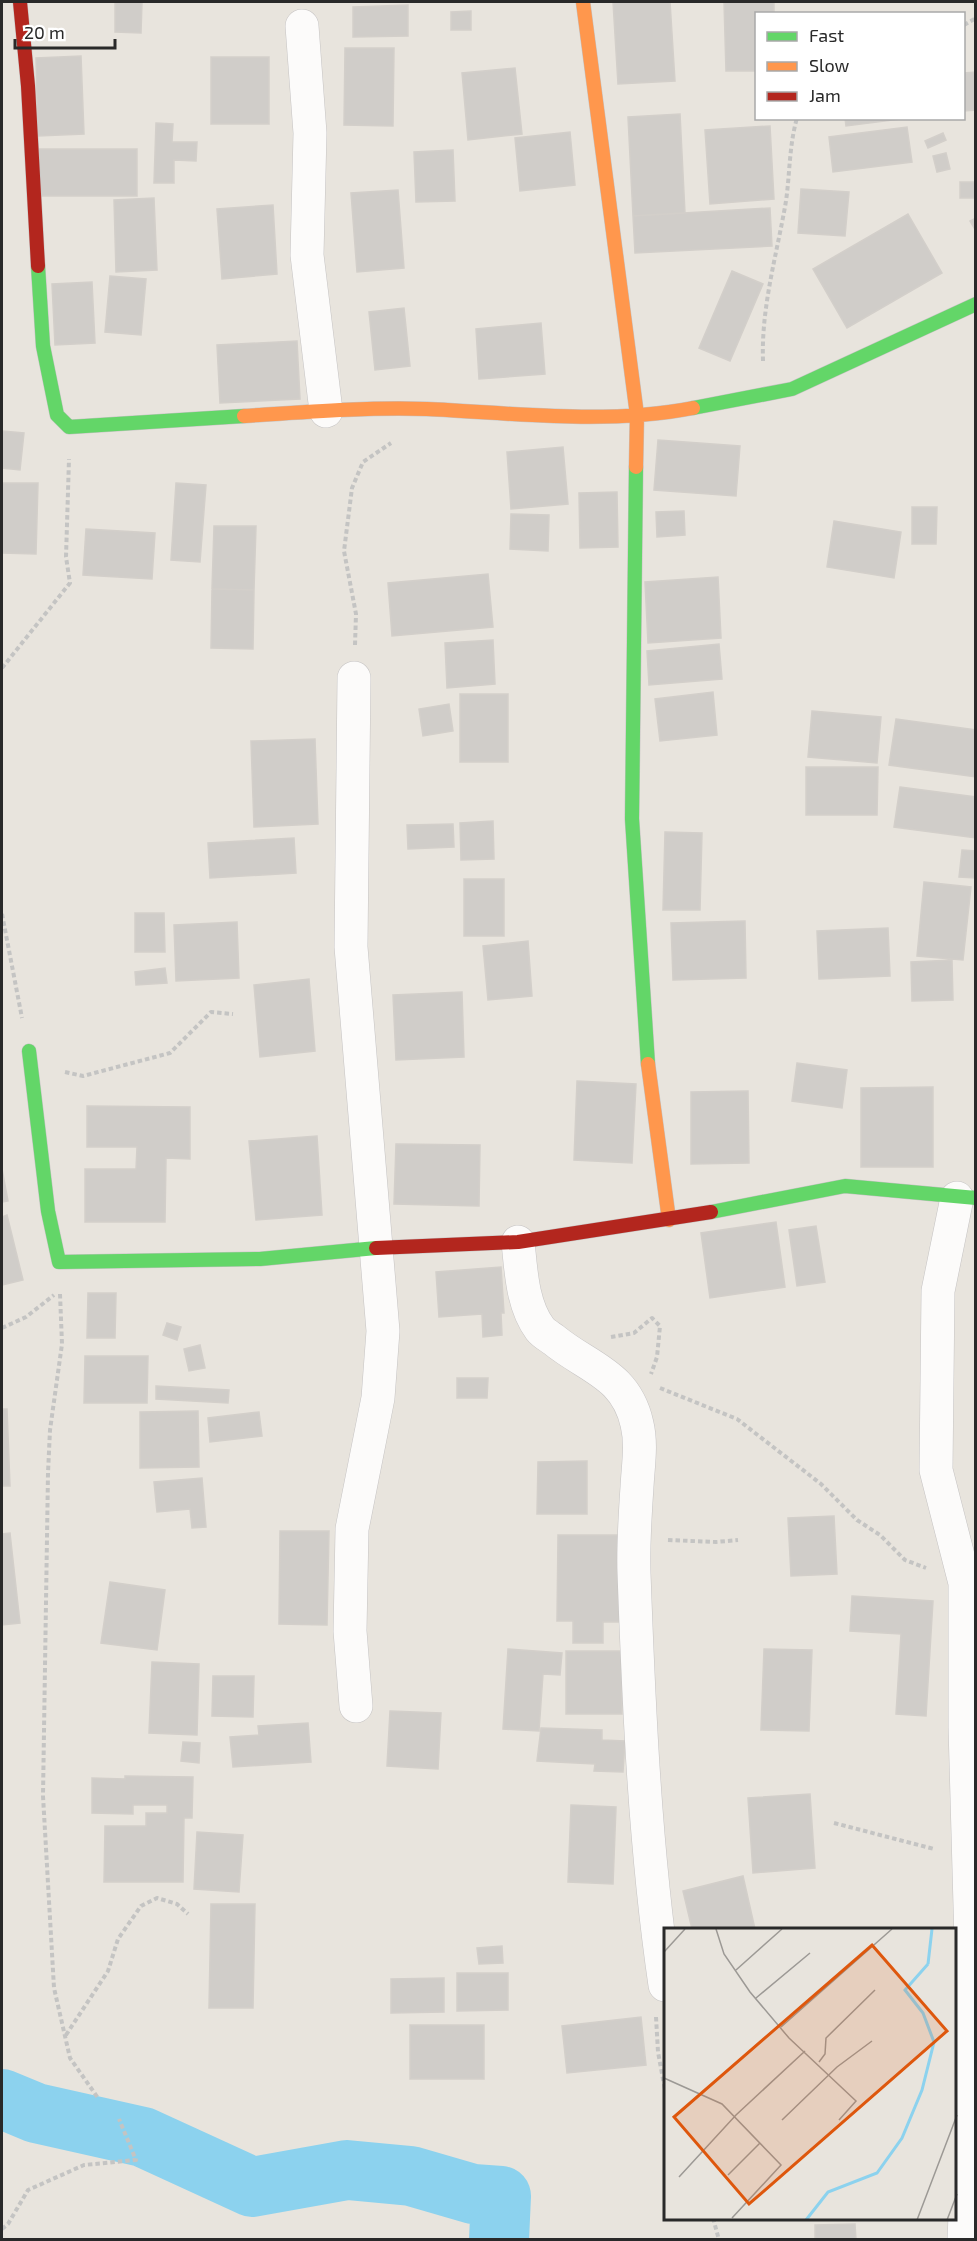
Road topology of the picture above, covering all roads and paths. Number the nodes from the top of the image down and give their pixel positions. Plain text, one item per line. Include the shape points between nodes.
1 (20, 2) edge
2 (583, 2) edge
3 (302, 26) dead end
4 (797, 120) edge
5 (975, 304) edge
6 (792, 390) junction
7 (425, 409) junction
8 (326, 411) junction
9 (637, 415) junction
10 (69, 427) junction
11 (2, 668) edge
12 (354, 678) joint
13 (2, 914) edge
14 (233, 1014) dead end
15 (29, 1051) joint
16 (32, 1070) junction
17 (966, 1198) edge
18 (669, 1220) junction
19 (518, 1242) junction
20 (374, 1248) junction
21 (2, 1328) edge
22 (563, 1347) junction
23 (657, 1387) dead end
24 (637, 1423) junction
25 (634, 1538) junction
26 (738, 1540) dead end
27 (965, 1583) junction
28 (356, 1706) dead end
29 (834, 1823) dead end
30 (969, 1859) junction
31 (188, 1914) dead end
32 (663, 1998) edge
33 (65, 2035) junction
34 (664, 2083) edge
35 (98, 2098) dead end
36 (119, 2119) dead end
37 (713, 2220) edge
38 (2, 2229) edge
39 (719, 2240) edge
40 (964, 2240) edge

1 - 10 street via 43,346 57,415
2 - 9 street
3 - 8 street via 310,133 307,255
4 - 6 path via 762,326 763,361
5 - 6 street
6 - 9 street via 688,410
7 - 8 street
7 - 9 street via 545,416
7 - 12 path via 417,423 363,462 352,488 344,551 356,614
8 - 10 street
9 - 18 street via 632,819 647,1057
10 - 11 path via 66,557 70,583
12 - 20 street via 351,947
13 - 15 path
14 - 16 path via 211,1012 170,1053 144,1062 83,1076
15 - 16 street
16 - 20 street via 48,1211 58,1262 260,1259
17 - 18 street via 845,1186
17 - 27 street via 938,1291 936,1470
18 - 19 street
19 - 20 street
19 - 22 street via 524,1290 540,1329
20 - 28 street via 383,1331 378,1398 352,1529 351,1631
21 - 33 path via 26,1317 60,1291 62,1344 48,1473 43,1796 54,1988
22 - 24 street via 596,1366 626,1393
22 - 24 path via 633,1333 652,1318 660,1326 657,1357
23 - 27 path via 737,1419 821,1484 905,1560
24 - 25 street via 640,1448
25 - 26 path
25 - 32 street via 638,1693 649,1867
27 - 30 street
29 - 30 path
30 - 40 street via 973,2013
31 - 33 path via 177,1904 157,1898 141,1906 118,1939 108,1971
32 - 34 path via 656,2016
33 - 35 path via 70,2058
36 - 38 path via 136,2160 84,2165 27,2190
37 - 39 path

